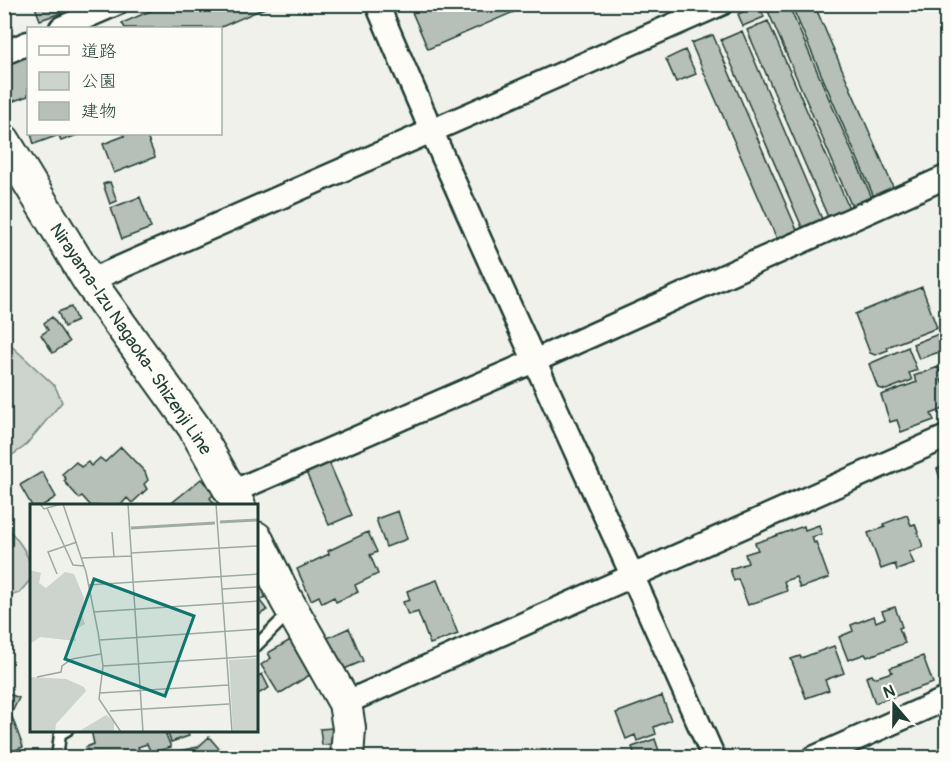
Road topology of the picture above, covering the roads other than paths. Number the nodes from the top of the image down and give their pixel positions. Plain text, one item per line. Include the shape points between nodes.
1 (116, 4) edge
2 (376, 4) edge
3 (720, 4) edge
4 (63, 27) edge
5 (27, 43) edge
6 (4, 53) edge
7 (430, 132) junction
8 (4, 141) edge
9 (946, 177) edge
10 (89, 281) junction
11 (534, 361) junction
12 (946, 437) edge
13 (236, 499) edge
14 (258, 542) edge
15 (634, 575) junction
16 (292, 609) junction
17 (258, 644) edge
18 (946, 699) edge
19 (345, 703) junction
20 (64, 732) edge
21 (57, 758) edge
22 (347, 758) edge
23 (714, 758) edge
24 (813, 758) edge

1 - 4 street
2 - 7 street
3 - 7 street
5 - 6 street
7 - 10 street
7 - 11 street
8 - 10 main road, Nirayama-Izu Nagaoka- Shizenji Line
9 - 11 street
10 - 13 main road, Nirayama-Izu Nagaoka- Shizenji Line via 194,427
11 - 13 street
11 - 15 street
12 - 15 street
14 - 16 main road
15 - 19 street
15 - 23 street
16 - 17 lane
16 - 19 main road
18 - 24 street
19 - 22 main road via 349,728
20 - 21 lane

